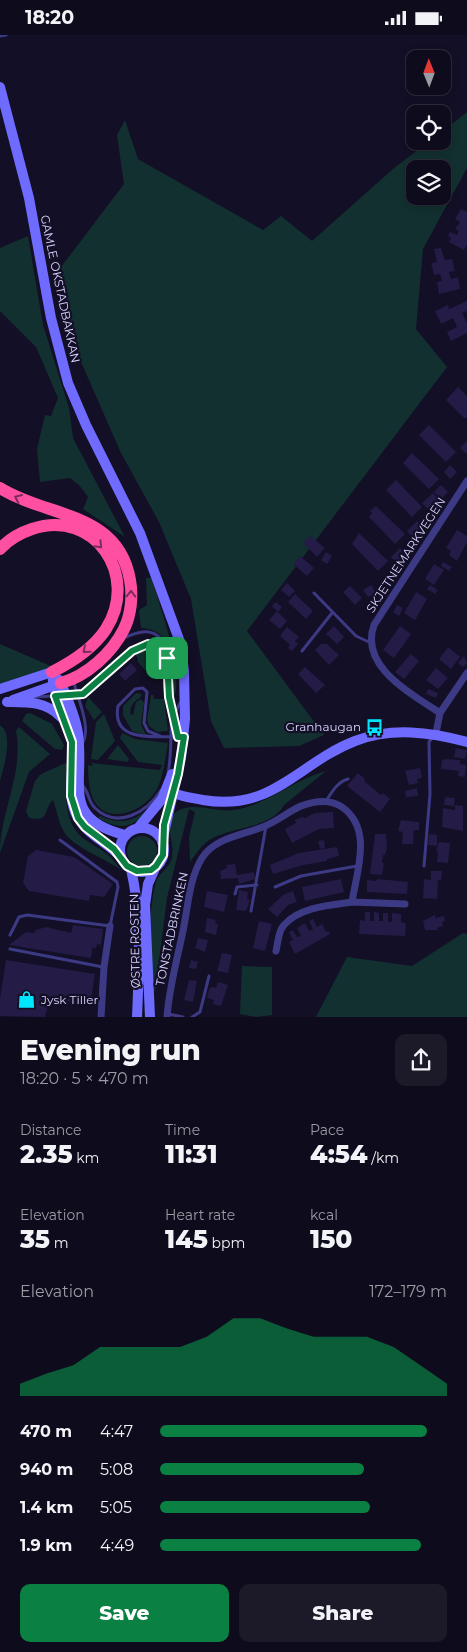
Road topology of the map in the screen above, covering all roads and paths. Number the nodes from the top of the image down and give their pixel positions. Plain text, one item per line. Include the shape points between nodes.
1 (6, 35) edge
2 (0, 36) edge
3 (0, 87) edge
4 (467, 481) edge
5 (0, 489) edge
6 (0, 549) edge
7 (314, 593) dead end
8 (332, 613) junction
9 (172, 626) junction
10 (118, 640) junction
11 (371, 643) junction
12 (302, 651) dead end
13 (167, 658) junction
14 (52, 672) junction
15 (467, 673) edge
16 (464, 682) edge
17 (62, 688) junction
18 (0, 689) edge
19 (78, 696) junction
20 (3, 703) edge
21 (180, 703) junction
22 (440, 713) junction
23 (172, 719) junction
24 (65, 723) junction
25 (436, 733) junction
26 (160, 736) junction
27 (178, 737) junction
28 (467, 742) edge
29 (79, 749) junction
30 (348, 779) dead end
31 (78, 781) junction
32 (167, 791) junction
33 (326, 802) junction
34 (266, 826) junction
35 (138, 828) junction
36 (125, 835) junction
37 (60, 840) dead end
38 (162, 842) junction
39 (121, 857) junction
40 (357, 865) junction
41 (156, 866) junction
42 (424, 866) dead end
43 (131, 869) junction
44 (257, 885) junction
45 (276, 887) dead end
46 (235, 894) dead end
47 (352, 902) junction
48 (405, 904) dead end
49 (251, 911) dead end
50 (110, 927) junction
51 (10, 935) dead end
52 (10, 949) dead end
53 (276, 951) dead end
54 (104, 967) junction
55 (209, 976) dead end
56 (167, 1015) edge
57 (101, 1017) edge
58 (137, 1017) edge
59 (150, 1017) edge
60 (183, 1017) edge
61 (192, 1017) edge

1 - 2 lane
3 - 9 main road, GAMLE OKSTADBAKKAN via 29,198 51,318 68,383 140,533 160,583
4 - 11 street, SKJETNEMARKVEGEN via 374,625
10 -> 5 highway via 130,611 131,586 124,561 111,541 101,530 77,517 28,503
6 -> 14 highway via 13,537 30,530 42,526 63,526 85,533 94,540 110,557 115,568 118,594 106,629 85,651
7 - 8 lane
8 - 11 lane via 356,636
8 - 12 lane
9 - 21 main road, GAMLE OKSTADBAKKAN
9 - 27 main road, GAMLE OKSTADBAKKAN via 180,642 186,703
10 - 13 lane via 143,632 156,634 163,643
10 - 17 highway via 90,668
11 - 22 street via 379,664 397,684
13 - 19 lane via 153,645 137,647 88,692
13 - 23 lane
14 - 17 main road
14 - 18 main road
15 - 16 street
16 - 22 street
17 - 19 lane
17 - 19 lane
17 - 20 main road
17 - 24 main road
17 - 29 main road via 76,724
19 - 29 lane via 86,739
20 - 24 main road via 31,702 46,706
21 - 23 lane
21 - 27 main road, GAMLE OKSTADBAKKAN
22 - 25 street
23 - 27 lane
24 - 39 main road via 72,751 70,787 73,806 85,827
25 - 28 main road
25 - 32 main road via 388,733 355,741 278,787 244,801 215,802
25 - 42 lane via 429,742 430,794
26 - 26 lane via 148,731 144,723 147,692 143,687 135,689 118,706 122,726 130,734 152,738
26 - 27 lane
27 - 32 main road, GAMLE OKSTADBAKKAN
29 - 31 main road
30 - 33 lane via 333,790
31 - 32 lane via 94,808 117,818 137,814
31 - 36 main road via 86,815 101,827
32 - 35 main road, GAMLE OKSTADBAKKAN
32 - 38 main road, GAMLE OKSTADBAKKAN
33 - 34 street, TONSTADBRINKEN via 301,806
33 - 40 street via 338,804 350,813 358,826 361,847
34 - 44 lane
34 - 56 street, TONSTADBRINKEN via 220,841 203,856 194,876
35 - 36 main road
35 - 38 main road via 153,831
36 - 39 main road via 120,846
37 - 50 lane, ØSTRE ROSTEN via 117,882
38 - 41 main road via 163,855
39 - 43 main road
40 - 45 lane via 301,876
40 - 47 street
41 - 43 main road via 144,872
41 - 59 main road, ØSTRE ROSTEN via 146,890
43 - 58 main road, ØSTRE ROSTEN via 138,922
44 - 46 lane via 237,887
44 - 49 lane
47 - 48 street
47 - 53 street via 301,913 291,919 283,925
50 - 51 lane via 27,915 18,917
50 - 54 street, ØSTRE ROSTEN
52 - 54 lane
54 - 57 street, ØSTRE ROSTEN
55 - 61 lane via 200,1012
56 - 60 lane

